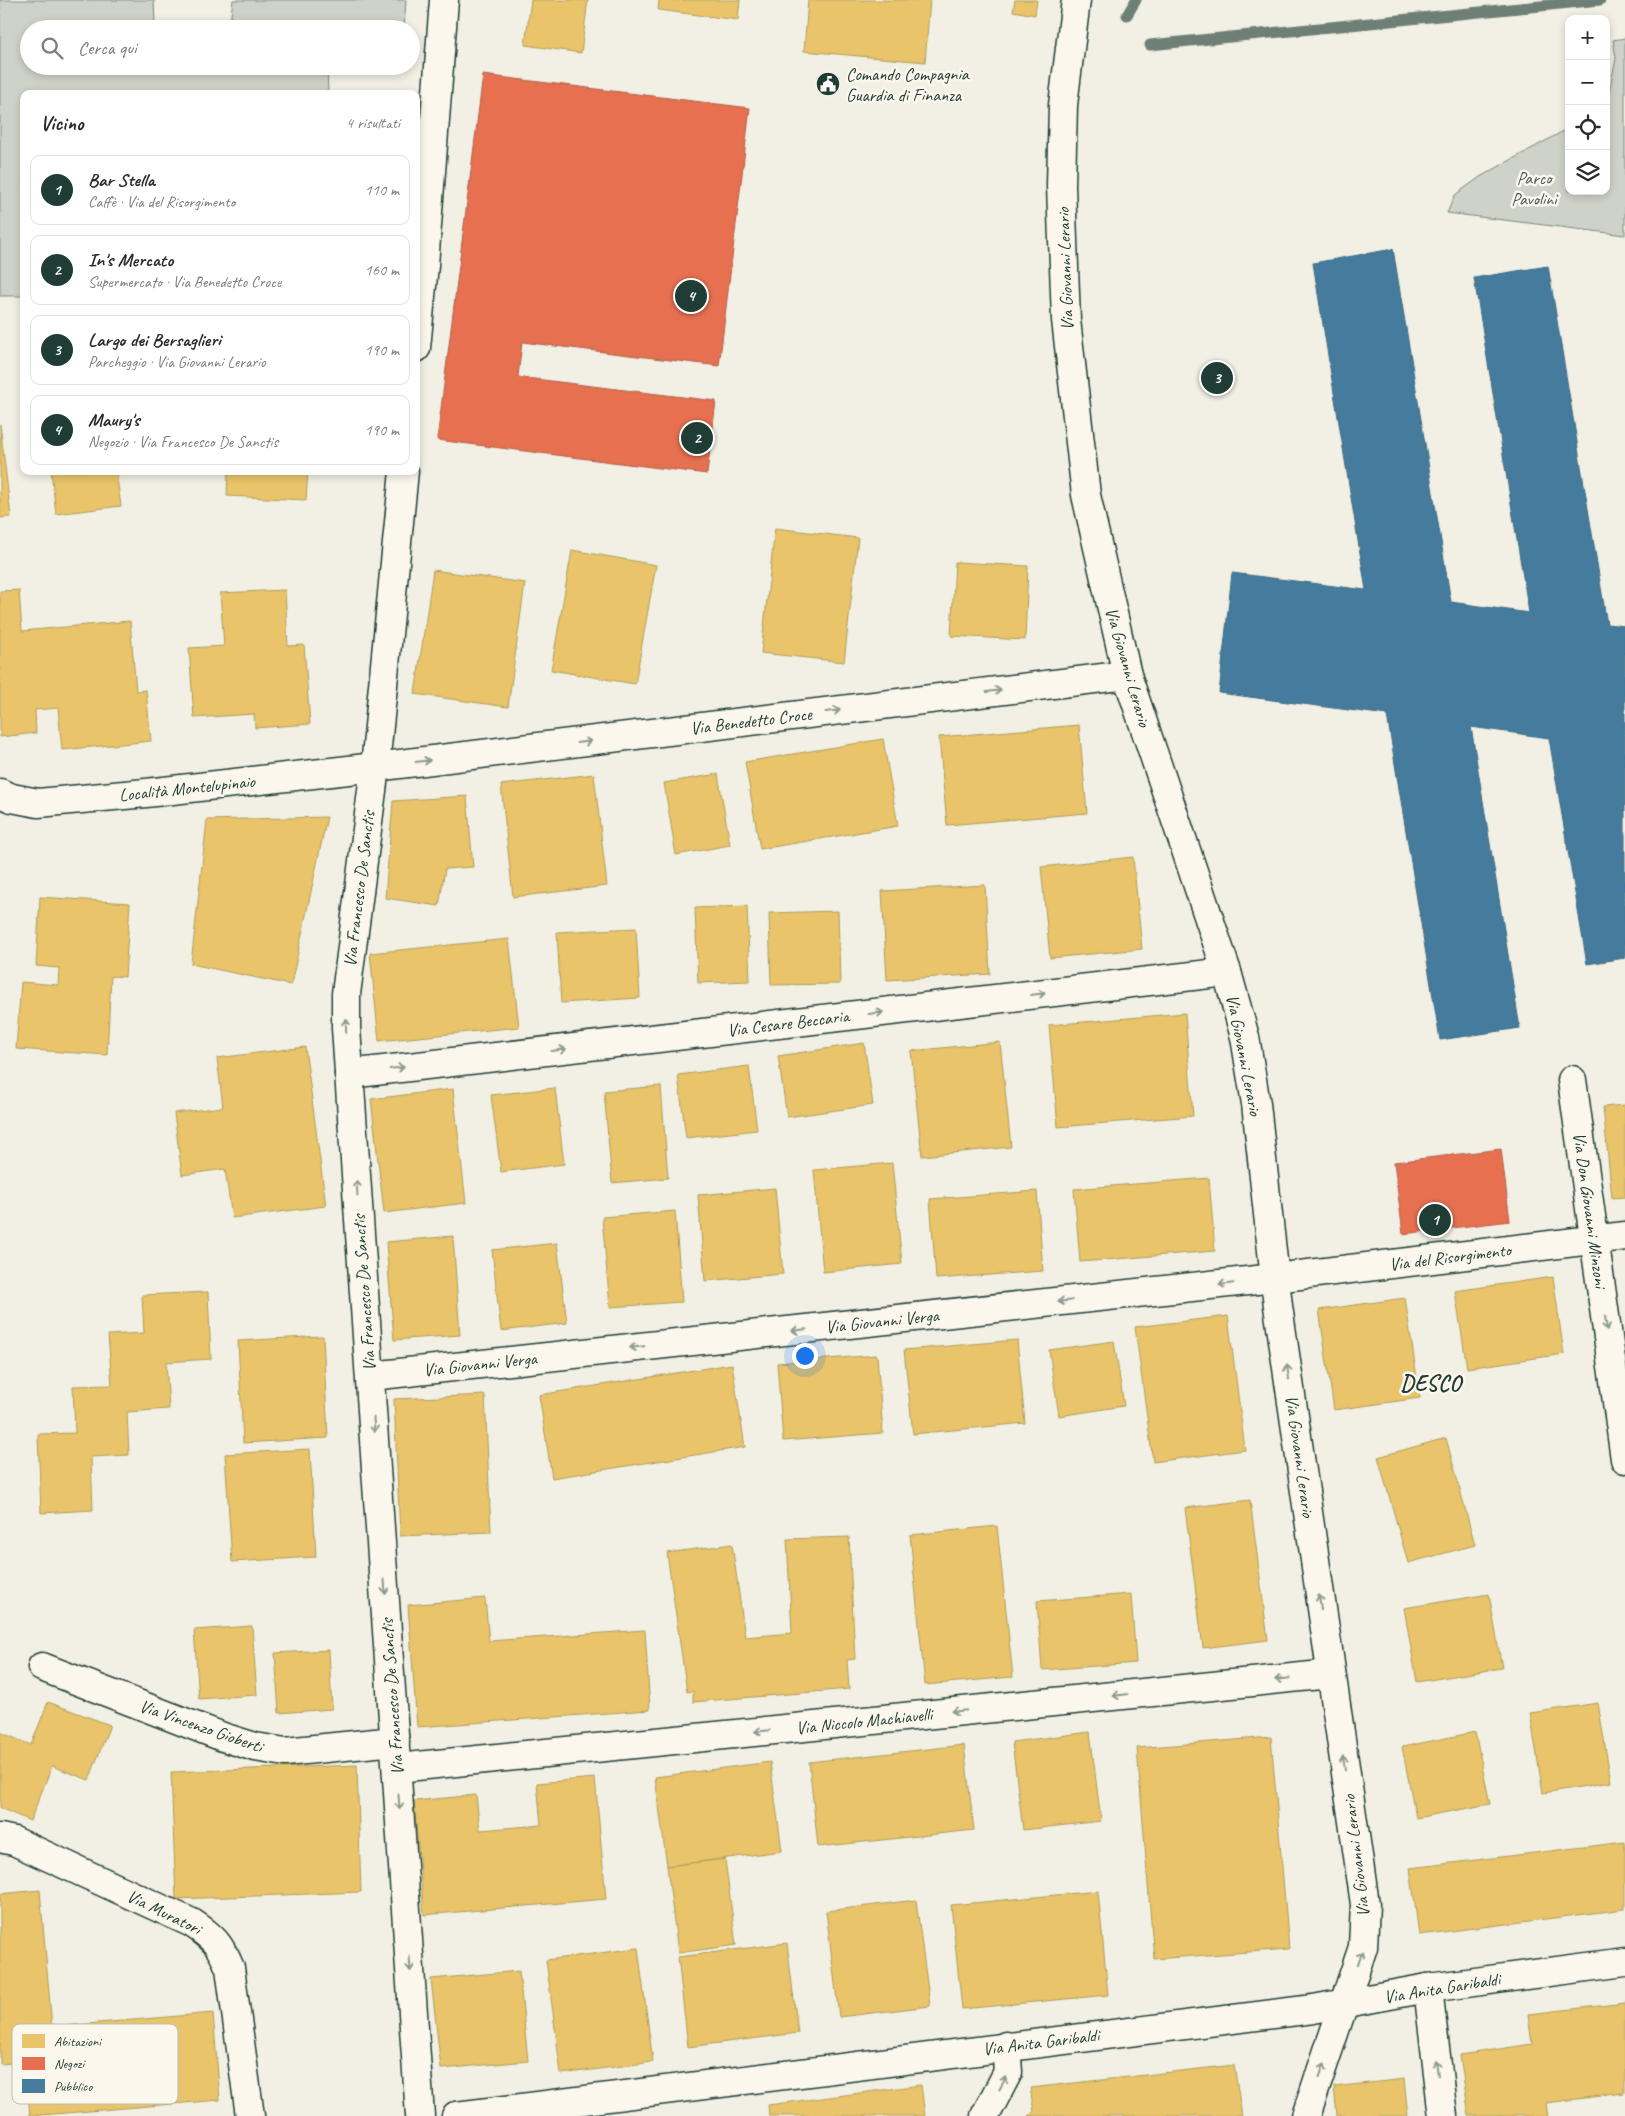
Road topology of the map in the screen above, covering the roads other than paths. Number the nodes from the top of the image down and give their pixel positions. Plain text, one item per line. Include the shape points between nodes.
1 (444, 0) edge
2 (1076, 0) edge
3 (420, 306) edge
4 (404, 475) edge
5 (1127, 675) junction
6 (375, 767) junction
7 (0, 793) edge
8 (1227, 972) junction
9 (349, 1074) junction
10 (1572, 1080) dead end
11 (1625, 1236) edge
12 (1594, 1240) junction
13 (1275, 1278) junction
14 (370, 1376) junction
15 (1625, 1459) edge
16 (42, 1667) dead end
17 (1330, 1674) junction
18 (396, 1754) junction
19 (0, 1838) edge
20 (1625, 1962) edge
21 (1428, 1988) junction
22 (1344, 2004) junction
23 (1006, 2046) junction
24 (250, 2116) edge
25 (420, 2116) edge
26 (456, 2116) edge
27 (985, 2116) edge
28 (1306, 2116) edge
29 (1443, 2116) edge

1 - 3 street
2 - 5 street, Via Giovanni Lerario via 1063,105 1066,320 1086,495
4 - 6 street, Via Francesco De Sanctis
6 -> 5 street, Via Benedetto Croce
5 - 8 street, Via Giovanni Lerario
6 - 7 street, Località Montelupinaio via 38,803
9 -> 6 street, Via Francesco De Sanctis via 346,994
9 -> 8 street, Via Cesare Beccaria
8 - 13 street, Via Giovanni Lerario via 1244,1037 1256,1104
14 -> 9 street, Via Francesco De Sanctis
10 - 12 street, Via Don Giovanni Minzoni
11 - 12 street, Via del Risorgimento
12 - 13 street, Via del Risorgimento
12 -> 15 street, Via Don Giovanni Minzoni
13 -> 14 street, Via Giovanni Verga
17 -> 13 street, Via Giovanni Lerario
14 -> 18 street, Via Francesco De Sanctis
16 - 18 street, Via Vincenzo Gioberti via 255,1748 284,1752
17 -> 18 street, Via Niccolo Machiavelli
22 -> 17 street, Via Giovanni Lerario via 1364,1947 1365,1904
18 -> 25 street, Via Francesco De Sanctis
19 - 24 street, Via Muratori via 23,1845 192,1923 211,1935 222,1949 230,1968
20 - 21 street, Via Anita Garibaldi
21 - 22 street, Via Anita Garibaldi
29 -> 21 street
22 - 23 street, Via Anita Garibaldi
28 -> 22 street, Via Giovanni Lerario
23 - 26 street, Via Anita Garibaldi
27 -> 23 street via 1008,2072

